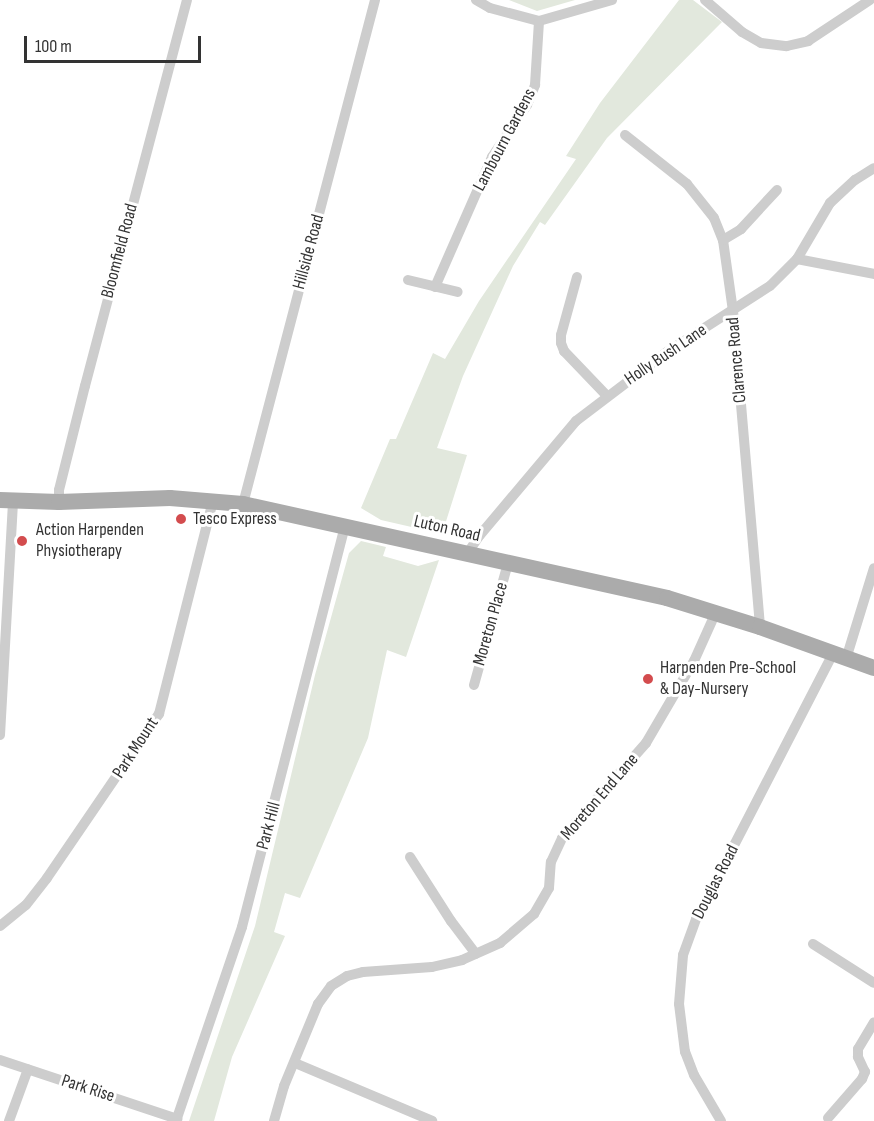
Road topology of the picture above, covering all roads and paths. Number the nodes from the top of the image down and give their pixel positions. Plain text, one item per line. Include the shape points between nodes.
1 (187, 0) edge
2 (375, 0) edge
3 (476, 0) edge
4 (612, 0) edge
5 (705, 0) edge
6 (870, 0) edge
7 (539, 21) junction
8 (625, 135) dead end
9 (874, 168) edge
10 (777, 190) dead end
11 (723, 240) junction
12 (797, 259) junction
13 (874, 274) edge
14 (577, 277) dead end
15 (408, 280) dead end
16 (435, 286) junction
17 (458, 292) dead end
18 (733, 311) junction
19 (607, 396) junction
20 (213, 500) junction
21 (6, 501) edge
22 (59, 502) junction
23 (243, 504) junction
24 (345, 526) junction
25 (467, 554) junction
26 (508, 563) junction
27 (874, 568) edge
28 (716, 612) junction
29 (760, 627) junction
30 (2, 650) edge
31 (840, 656) junction
32 (874, 668) edge
33 (474, 685) dead end
34 (0, 735) edge
35 (410, 856) dead end
36 (0, 926) edge
37 (813, 944) dead end
38 (476, 954) junction
39 (874, 983) edge
40 (874, 1022) edge
41 (0, 1060) edge
42 (295, 1062) junction
43 (28, 1069) junction
44 (828, 1118) dead end
45 (176, 1120) edge
46 (719, 1120) edge
47 (9, 1121) edge
48 (274, 1121) edge
49 (432, 1121) edge

1 - 22 street, Bloomfield Road via 85,386
2 - 23 street, Hillside Road
3 - 7 street via 490,8
4 - 7 street
5 - 6 street via 761,43 787,46 808,41
7 - 16 street, Lambourn Gardens via 537,69 531,95 492,157
8 - 11 street, Clarence Road via 687,184 714,218
9 - 12 street, Holly Bush Lane via 830,202
10 - 11 street via 741,229
11 - 18 street, Clarence Road
12 - 13 street
12 - 18 street, Holly Bush Lane via 770,286
14 - 19 street via 561,343
15 - 16 street
16 - 17 street
18 - 19 street, Holly Bush Lane
18 - 29 street, Clarence Road
19 - 25 street, Holly Bush Lane via 564,433
20 - 22 main road, Luton Road
20 - 23 main road, Luton Road
20 - 36 street, Park Mount via 159,714 47,878 26,905
21 - 22 main road, Luton Road
21 - 30 street
23 - 24 main road, Luton Road
24 - 25 main road, Luton Road
24 - 45 street, Park Hill via 245,916
25 - 26 main road, Luton Road
26 - 28 main road, Luton Road
26 - 33 street, Moreton Place
27 - 31 street, Douglas Road
28 - 29 main road, Luton Road
28 - 38 street, Moreton End Lane via 694,661 646,743 562,838 552,862 549,888 534,914 500,943
29 - 31 main road, Luton Road
30 - 34 street
31 - 32 main road, Luton Road
31 - 46 street, Douglas Road via 696,919 683,955 679,1004 685,1052
35 - 38 street
37 - 39 street
38 - 42 street, Moreton End Lane via 432,966 363,972 340,980 318,1004
40 - 44 street via 858,1049 865,1072 862,1079
41 - 43 street, Park Rise
42 - 48 street, Moreton End Lane
42 - 49 street
43 - 45 street, Park Rise
43 - 47 street

